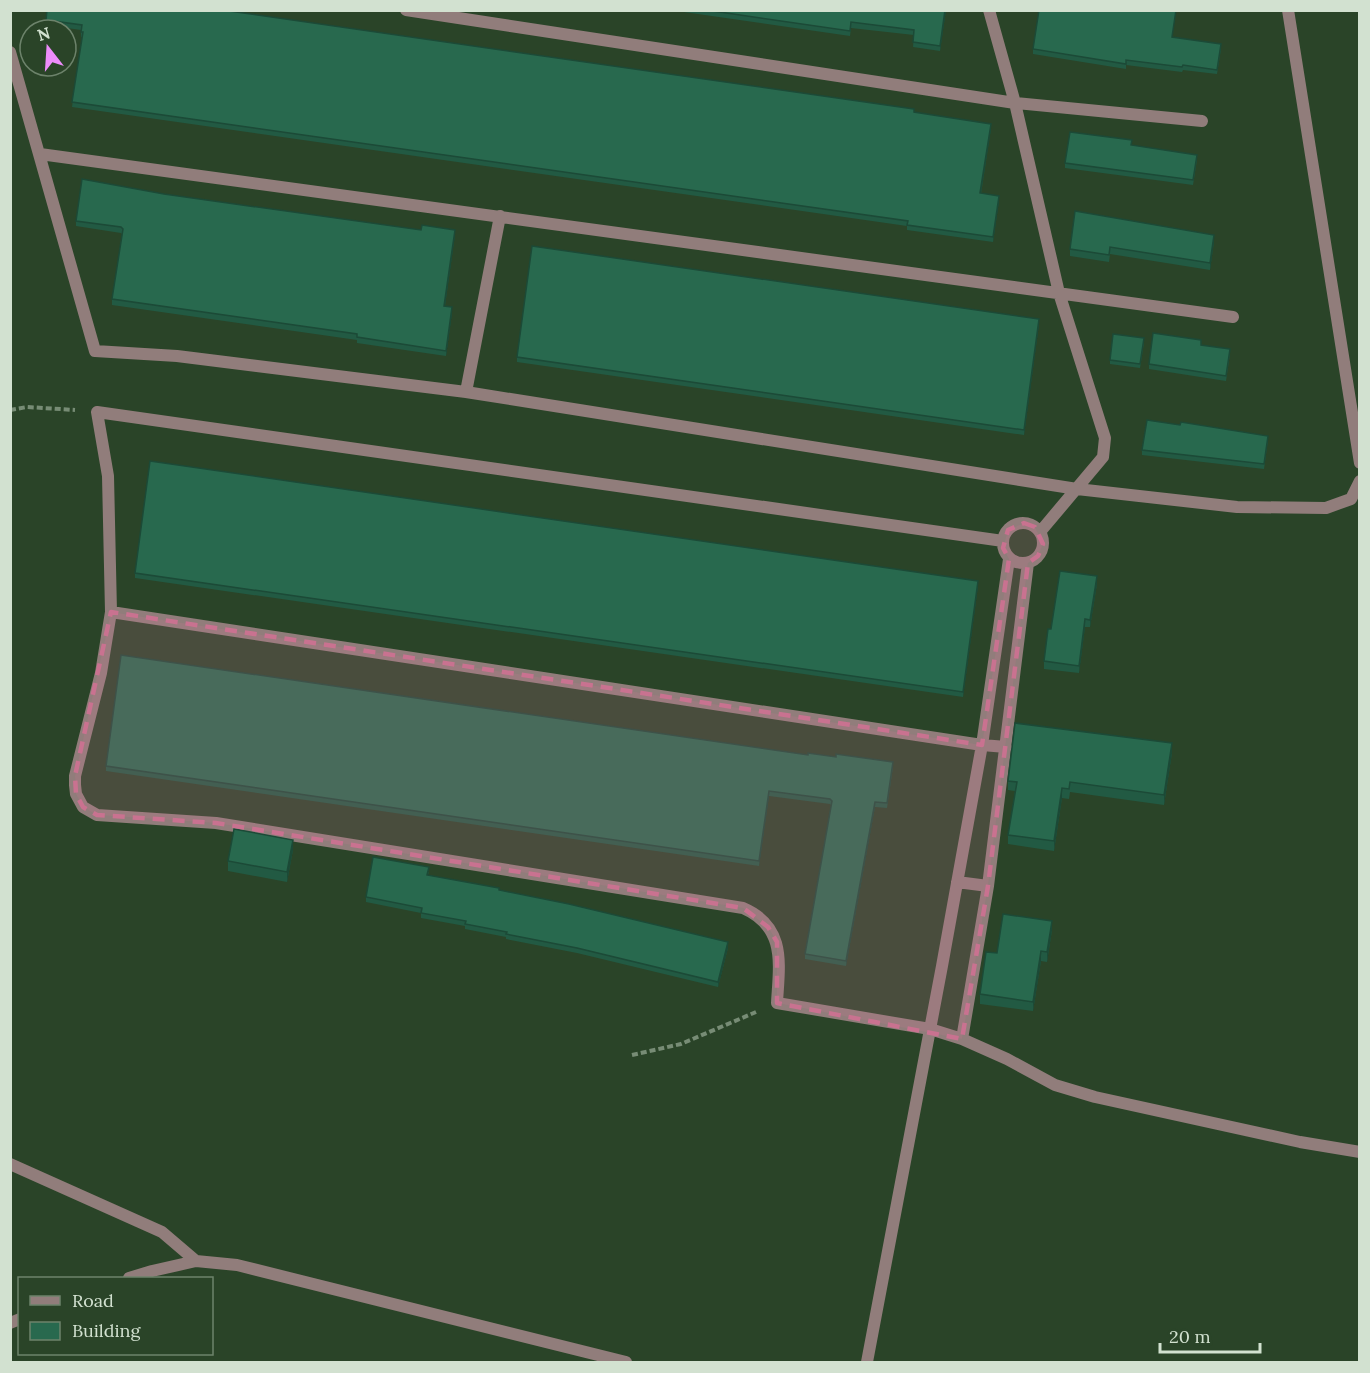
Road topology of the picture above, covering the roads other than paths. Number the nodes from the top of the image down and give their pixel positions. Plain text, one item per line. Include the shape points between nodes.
1 (406, 10) edge
2 (989, 10) edge
3 (1288, 10) edge
4 (10, 52) edge
5 (1015, 103) junction
6 (1202, 121) dead end
7 (40, 154) junction
8 (500, 216) junction
9 (1059, 293) junction
10 (1233, 317) dead end
11 (466, 392) junction
12 (1359, 463) edge
13 (1359, 480) edge
14 (1077, 489) junction
15 (1040, 532) junction
16 (1003, 541) junction
17 (1009, 559) junction
18 (1028, 563) junction
19 (111, 612) junction
20 (982, 745) junction
21 (1006, 747) junction
22 (957, 882) junction
23 (988, 886) junction
24 (930, 1029) junction
25 (962, 1039) junction
26 (1359, 1152) edge
27 (10, 1164) edge
28 (196, 1262) junction
29 (132, 1277) edge
30 (626, 1362) edge
31 (867, 1362) edge

1 - 5 street
2 - 5 street
3 - 12 street
4 - 7 street
5 - 6 street
5 - 9 street
7 - 8 street
7 - 11 street via 95,351 177,356
8 - 9 street
8 - 11 street
9 - 10 street
9 - 14 street via 1106,446 1103,457
11 - 14 street
13 - 14 street via 1351,499 1326,508 1237,507
14 - 15 street
15 - 16 street via 1030,524 1018,524 1008,530
15 - 18 street via 1042,550
16 - 17 street
16 - 19 street via 97,412 108,476
17 - 18 street
17 - 20 street
18 - 21 street
19 - 20 street
19 - 24 street via 101,673 75,776 76,794 88,811 97,815 216,823 743,908 768,927 777,942 777,1003
20 - 21 street
20 - 22 street
21 - 23 street
22 - 23 street
22 - 24 street
23 - 25 street
24 - 25 street
24 - 31 street
25 - 26 street via 1055,1085 1095,1097
27 - 28 street via 162,1232
28 - 29 street
28 - 30 street via 237,1265

